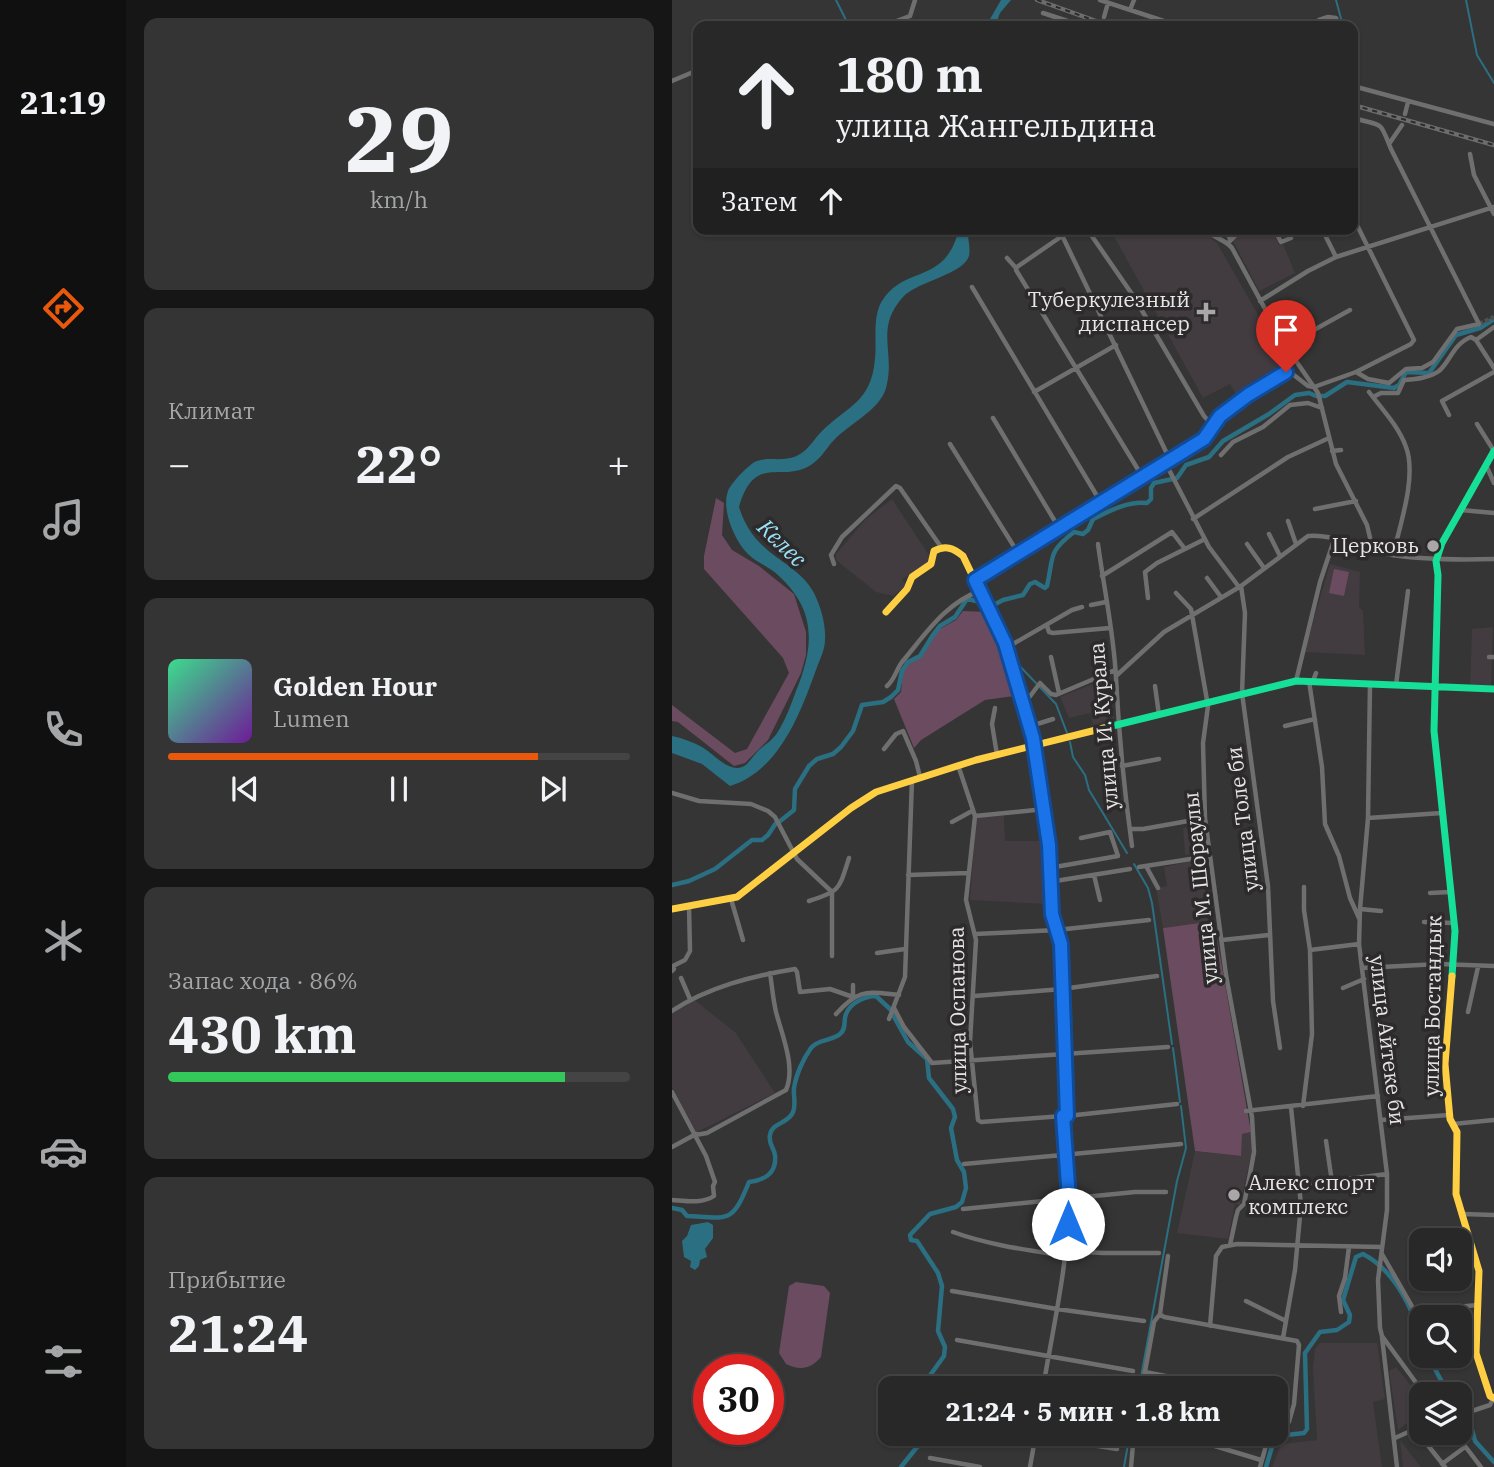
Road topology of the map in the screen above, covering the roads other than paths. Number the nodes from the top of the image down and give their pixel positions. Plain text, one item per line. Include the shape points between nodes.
1 (915, 0) edge
2 (1100, 0) edge
3 (1134, 0) edge
4 (1111, 2) edge
5 (1130, 10) junction
6 (1043, 13) dead end
7 (1104, 17) dead end
8 (896, 21) edge
9 (1068, 21) edge
10 (1164, 21) edge
11 (1320, 21) edge
12 (1338, 21) edge
13 (693, 72) edge
14 (672, 82) edge
15 (1358, 87) edge
16 (1408, 102) junction
17 (1405, 114) dead end
18 (1358, 119) edge
19 (1494, 124) edge
20 (1402, 125) dead end
21 (1389, 144) junction
22 (1470, 154) dead end
23 (1493, 208) edge
24 (1494, 214) edge
25 (1358, 227) edge
26 (1430, 228) junction
27 (1091, 235) edge
28 (1212, 235) edge
29 (1228, 235) edge
30 (1236, 235) edge
31 (1277, 235) edge
32 (1325, 235) edge
33 (1062, 236) joint
34 (1291, 238) dead end
35 (1229, 241) junction
36 (1370, 248) junction
37 (1336, 257) junction
38 (1007, 258) dead end
39 (1016, 268) junction
40 (972, 287) dead end
41 (1260, 300) junction
42 (1350, 310) dead end
43 (1494, 327) edge
44 (1476, 340) junction
45 (1116, 345) junction
46 (1285, 346) junction
47 (1076, 368) junction
48 (1494, 370) edge
49 (1356, 372) junction
50 (1314, 387) junction
51 (1034, 392) junction
52 (1323, 408) junction
53 (1449, 415) dead end
54 (993, 418) dead end
55 (1477, 424) dead end
56 (1213, 426) junction
57 (1329, 438) junction
58 (950, 444) dead end
59 (1341, 450) dead end
60 (1332, 451) junction
61 (1494, 451) edge
62 (1221, 455) dead end
63 (1168, 461) junction
64 (1486, 465) junction
65 (1142, 476) junction
66 (1494, 483) edge
67 (1100, 501) junction
68 (1356, 501) junction
69 (1315, 509) dead end
70 (1461, 510) junction
71 (1494, 513) edge
72 (1193, 519) junction
73 (1288, 522) dead end
74 (1059, 528) junction
75 (1269, 534) dead end
76 (1205, 539) junction
77 (1334, 540) junction
78 (1098, 544) dead end
79 (1247, 544) dead end
80 (1296, 544) junction
81 (942, 548) junction
82 (1185, 549) junction
83 (1370, 551) junction
84 (1018, 554) junction
85 (1393, 555) junction
86 (1280, 556) junction
87 (1329, 556) junction
88 (1494, 559) edge
89 (1436, 561) junction
90 (834, 564) dead end
91 (1329, 565) dead end
92 (1264, 568) junction
93 (1102, 576) junction
94 (1207, 578) dead end
95 (975, 580) junction
96 (1240, 587) junction
97 (1185, 590) dead end
98 (980, 591) junction
99 (1409, 592) dead end
100 (1221, 597) junction
101 (1148, 598) dead end
102 (1106, 602) junction
103 (1091, 605) dead end
104 (1082, 607) dead end
105 (886, 612) dead end
106 (1192, 614) junction
107 (1047, 626) junction
108 (1110, 628) junction
109 (1013, 644) dead end
110 (1051, 657) dead end
111 (1115, 670) junction
112 (1116, 676) junction
113 (1313, 678) junction
114 (1296, 681) junction
115 (1370, 683) junction
116 (1396, 685) junction
117 (887, 686) dead end
118 (1155, 686) dead end
119 (1434, 688) junction
120 (1494, 689) edge
121 (1059, 693) junction
122 (1242, 693) junction
123 (1207, 702) junction
124 (1025, 703) junction
125 (995, 708) dead end
126 (1159, 715) junction
127 (1053, 719) dead end
128 (1315, 719) junction
129 (1118, 725) junction
130 (1031, 726) junction
131 (1285, 726) dead end
132 (1035, 746) junction
133 (884, 749) dead end
134 (997, 755) junction
135 (1159, 759) dead end
136 (958, 765) junction
137 (1122, 766) junction
138 (916, 778) junction
139 (672, 793) edge
140 (699, 801) junction
141 (692, 807) dead end
142 (1045, 809) junction
143 (780, 811) dead end
144 (973, 813) junction
145 (1442, 813) junction
146 (775, 817) junction
147 (1205, 818) junction
148 (1368, 818) junction
149 (952, 822) dead end
150 (1130, 829) junction
151 (1082, 838) dead end
152 (1132, 846) dead end
153 (795, 853) junction
154 (1210, 856) junction
155 (849, 858) dead end
156 (1146, 866) junction
157 (1139, 867) dead end
158 (1049, 868) junction
159 (1130, 869) dead end
160 (968, 873) junction
161 (908, 875) junction
162 (1094, 875) junction
163 (1049, 882) junction
164 (1304, 887) dead end
165 (1158, 888) dead end
166 (832, 892) junction
167 (1450, 892) junction
168 (1430, 893) dead end
169 (731, 899) junction
170 (1100, 900) dead end
171 (809, 901) dead end
172 (689, 906) junction
173 (672, 909) edge
174 (1360, 909) junction
175 (1381, 911) dead end
176 (1359, 919) junction
177 (1149, 920) dead end
178 (1424, 922) dead end
179 (1454, 923) junction
180 (1057, 930) junction
181 (975, 934) junction
182 (1269, 935) junction
183 (743, 940) dead end
184 (1222, 940) junction
185 (1359, 944) junction
186 (905, 948) junction
187 (1310, 950) junction
188 (877, 953) dead end
189 (832, 956) dead end
190 (1452, 964) junction
191 (1494, 966) edge
192 (1478, 967) junction
193 (1362, 968) junction
194 (673, 970) edge
195 (770, 973) junction
196 (1157, 976) dead end
197 (681, 978) dead end
198 (1364, 979) junction
199 (853, 985) dead end
200 (1343, 988) dead end
201 (1062, 989) junction
202 (899, 995) junction
203 (974, 996) junction
204 (853, 997) junction
205 (690, 999) junction
206 (894, 1008) junction
207 (672, 1011) edge
208 (1468, 1012) dead end
209 (836, 1014) dead end
210 (889, 1019) dead end
211 (1168, 1047) dead end
212 (1280, 1048) dead end
213 (1064, 1053) junction
214 (971, 1060) junction
215 (672, 1092) edge
216 (1378, 1096) junction
217 (1177, 1104) dead end
218 (1303, 1106) junction
219 (1291, 1107) junction
220 (1248, 1110) junction
221 (1449, 1115) junction
222 (1065, 1116) junction
223 (1381, 1120) junction
224 (1494, 1120) edge
225 (1453, 1124) junction
226 (696, 1134) junction
227 (1326, 1141) dead end
228 (1181, 1144) dead end
229 (672, 1147) edge
230 (1066, 1154) junction
231 (964, 1164) dead end
232 (1387, 1174) junction
233 (1332, 1182) junction
234 (1299, 1185) junction
235 (1166, 1192) dead end
236 (1069, 1199) junction
237 (672, 1200) edge
238 (963, 1209) dead end
239 (1463, 1214) junction
240 (1494, 1215) edge
241 (953, 1232) dead end
242 (1230, 1245) junction
243 (1298, 1246) junction
244 (1349, 1247) junction
245 (1382, 1250) junction
246 (1066, 1253) junction
247 (1159, 1253) dead end
248 (1168, 1256) dead end
249 (952, 1290) dead end
250 (1246, 1301) dead end
251 (1413, 1305) edge
252 (1479, 1305) junction
253 (1472, 1306) edge
254 (1056, 1309) junction
255 (1342, 1312) dead end
256 (1160, 1314) junction
257 (1144, 1321) dead end
258 (1286, 1321) junction
259 (1210, 1326) junction
260 (1382, 1336) junction
261 (1283, 1338) junction
262 (957, 1340) dead end
263 (1049, 1357) junction
264 (1133, 1371) dead end
265 (1145, 1372) junction
266 (1045, 1376) edge
267 (1144, 1376) edge
268 (1166, 1376) edge
269 (1416, 1382) edge
270 (1494, 1399) edge
271 (1472, 1411) edge
272 (1288, 1422) edge
273 (1395, 1438) junction
274 (1033, 1446) edge
275 (1100, 1446) edge
276 (1133, 1446) edge
277 (1215, 1446) edge
278 (1265, 1446) edge
279 (1465, 1447) joint
280 (1118, 1449) dead end
281 (930, 1458) dead end
282 (1261, 1460) junction
283 (1443, 1465) edge
284 (980, 1467) edge
285 (1030, 1467) edge
286 (1131, 1467) edge
287 (1260, 1467) edge
288 (1397, 1467) edge
289 (1480, 1467) edge

1 - 8 street via 910,16
2 - 4 street
3 - 5 street
4 - 5 street
4 - 7 street
5 - 10 street
6 - 9 street
11 - 12 street via 1334,17
13 - 14 street
15 - 16 street
16 - 17 street
16 - 19 street
18 - 21 street via 1382,126
20 - 21 street
21 - 26 street
22 - 23 street via 1474,175
23 - 24 street
23 - 26 street
25 - 36 street
26 - 36 street
26 - 49 street via 1479,324 1457,329 1433,362 1406,369 1389,383
27 - 56 street
28 - 35 street
29 - 35 street
30 - 35 street
31 - 34 street via 1281,242
32 - 37 street
33 - 39 street
33 - 45 street, улица Толе би
35 - 41 street
36 - 37 street
36 - 49 street via 1414,338 1411,344
37 - 41 street
38 - 39 street
39 - 47 street
40 - 51 street
41 - 46 street
42 - 46 street
43 - 44 street
44 - 48 street
44 - 85 street via 1463,341 1439,370 1404,380 1398,393 1371,395 1408,451 1408,485
45 - 47 street
45 - 63 street, улица Толе би
46 - 50 street
47 - 51 street
47 - 65 street
48 - 53 street via 1442,401
49 - 50 street
50 - 52 street
50 - 56 street via 1285,370 1220,416
51 - 67 street
52 - 57 street
52 - 62 street via 1290,405
54 - 74 street
55 - 61 street
56 - 63 street via 1204,439
57 - 60 street
57 - 72 street via 1288,457
58 - 84 street
59 - 60 street
60 - 68 street
61 - 64 street
63 - 65 street
63 - 72 street, улица Толе би
64 - 66 street
64 - 70 street
65 - 67 street
67 - 74 street
68 - 69 street
68 - 83 street via 1370,531
70 - 71 street
70 - 89 street
72 - 76 street, улица Толе би
73 - 80 street
74 - 84 street
75 - 86 street
76 - 82 street
76 - 96 street, улица Толе би
77 - 80 street via 1310,536
77 - 83 street
77 - 87 street
78 - 93 street, улица И. Курала
79 - 92 street
80 - 86 street
81 - 90 street via 896,486 840,539 831,555
81 - 95 street via 961,552
81 - 105 street via 934,551 931,565 912,577
82 - 93 street via 1172,532
82 - 101 street via 1145,572
83 - 85 street
84 - 95 street
85 - 89 street
86 - 92 street
87 - 91 street
87 - 114 street
88 - 89 street
89 - 119 street, улица Бостандык
92 - 96 street
93 - 102 street, улица И. Курала
94 - 100 street
95 - 98 street
96 - 100 street
96 - 122 street, улица Толе би via 1245,613
97 - 106 street via 1178,595
98 - 117 street via 963,598 934,622
98 - 124 street via 1005,643
99 - 116 street
100 - 106 street
102 - 103 street
102 - 108 street, улица И. Курала
104 - 107 street
106 - 112 street via 1164,632
106 - 123 street, улица М. Шораулы
107 - 108 street via 1053,633
107 - 109 street
108 - 111 street, улица И. Курала
110 - 121 street
111 - 112 street, улица И. Курала
111 - 121 street
112 - 129 street, улица И. Курала
113 - 114 street
113 - 115 street
113 - 128 street
114 - 122 street
115 - 116 street
115 - 148 street, улица Айтеке би
116 - 119 street
118 - 126 street
119 - 120 street
119 - 145 street, улица Бостандык
121 - 124 street via 1038,686
122 - 123 street
122 - 182 street, улица Толе би via 1268,886
123 - 126 street
123 - 147 street, улица М. Шораулы
124 - 130 street
125 - 134 street via 992,724
126 - 129 street
127 - 130 street
128 - 131 street
128 - 176 street via 1325,824
129 - 132 street
129 - 137 street, улица И. Курала
130 - 132 street
132 - 134 street
132 - 142 street
133 - 138 street via 902,731 913,748
134 - 136 street
135 - 137 street
136 - 138 street
136 - 144 street, улица Оспанова
137 - 150 street, улица И. Курала
138 - 153 street via 849,806
138 - 161 street
139 - 140 street
140 - 141 street
140 - 146 street via 751,804
142 - 144 street
142 - 158 street
143 - 146 street
144 - 149 street
144 - 160 street, улица Оспанова
145 - 148 street
145 - 167 street, улица Бостандык
146 - 153 street
147 - 150 street, улица И. Курала
147 - 154 street, улица М. Шораулы
148 - 174 street, улица Айтеке би
150 - 152 street
151 - 158 street, улица И. Курала via 1110,832 1118,856
153 - 166 street
153 - 169 street
154 - 156 street
154 - 184 street, улица М. Шораулы
155 - 166 street via 841,884
156 - 157 street
156 - 165 street
158 - 163 street
159 - 162 street
160 - 161 street
160 - 181 street, улица Оспанова via 966,900
161 - 186 street
162 - 163 street
162 - 170 street
163 - 180 street
164 - 187 street
166 - 171 street
166 - 189 street
167 - 168 street
167 - 179 street, улица Бостандык
169 - 172 street
169 - 183 street
172 - 173 street
172 - 194 street via 690,951
174 - 175 street
174 - 176 street, улица Айтеке би
176 - 185 street, улица Айтеке би
177 - 180 street
178 - 179 street
179 - 190 street, улица Бостандык
180 - 181 street
180 - 201 street
181 - 203 street, улица Оспанова
182 - 184 street
182 - 212 street, улица Толе би
184 - 220 street, улица М. Шораулы via 1223,975
185 - 187 street
185 - 193 street, улица Айтеке би
186 - 188 street
186 - 202 street via 905,977
187 - 218 street via 1311,1046
190 - 192 street
190 - 193 street
190 - 221 street, улица Бостандык via 1446,1050
191 - 192 street
192 - 208 street
193 - 198 street, улица Айтеке би
195 - 204 street via 795,969 800,992 830,989
195 - 205 street
195 - 226 street via 783,1029 786,1090 707,1133
196 - 201 street
197 - 205 street
198 - 200 street
198 - 216 street, улица Айтеке би
199 - 204 street
201 - 203 street
201 - 213 street
202 - 204 street via 871,992
202 - 206 street
203 - 214 street, улица Оспанова
204 - 209 street
205 - 207 street
206 - 210 street
206 - 214 street via 932,1063
211 - 213 street
213 - 214 street
213 - 222 street
214 - 222 street, улица Оспанова via 979,1121
215 - 226 street
216 - 218 street
216 - 223 street, улица Айтеке би
217 - 222 street
218 - 219 street
219 - 220 street
219 - 234 street
220 - 242 street, улица М. Шораулы via 1254,1152
221 - 223 street
221 - 225 street, улица Бостандык
222 - 230 street
223 - 232 street, улица Айтеке би
224 - 225 street
225 - 239 street, улица Бостандык via 1457,1132 1456,1194
226 - 229 street
226 - 237 street via 715,1182 714,1196 687,1203
227 - 233 street
228 - 230 street
230 - 231 street
230 - 236 street
232 - 233 street
232 - 245 street, улица Айтеке би
233 - 234 street
234 - 243 street
235 - 236 street
236 - 238 street
236 - 246 street
239 - 240 street
239 - 252 street, улица Бостандык via 1479,1271
241 - 246 street via 1014,1248
242 - 243 street
242 - 259 street, улица М. Шораулы via 1217,1252
243 - 244 street
243 - 258 street
244 - 245 street
244 - 255 street via 1339,1296
245 - 251 street
245 - 260 street, улица Айтеке би via 1378,1298
246 - 247 street
246 - 254 street
248 - 256 street
249 - 254 street
250 - 258 street
252 - 253 street
252 - 270 street, улица Бостандык via 1476,1353
254 - 257 street
254 - 263 street
256 - 259 street
256 - 265 street via 1154,1322
258 - 261 street
259 - 261 street
260 - 269 street
260 - 273 street, улица Айтеке би via 1381,1364
261 - 272 street via 1298,1343 1294,1410
262 - 263 street
263 - 264 street
263 - 266 street
265 - 267 street
265 - 268 street
270 - 271 street
273 - 283 street via 1415,1429
273 - 288 street, улица Айтеке би
274 - 285 street
275 - 280 street
276 - 286 street
277 - 282 street
278 - 282 street
279 - 283 street
279 - 289 street
281 - 284 street
282 - 287 street

